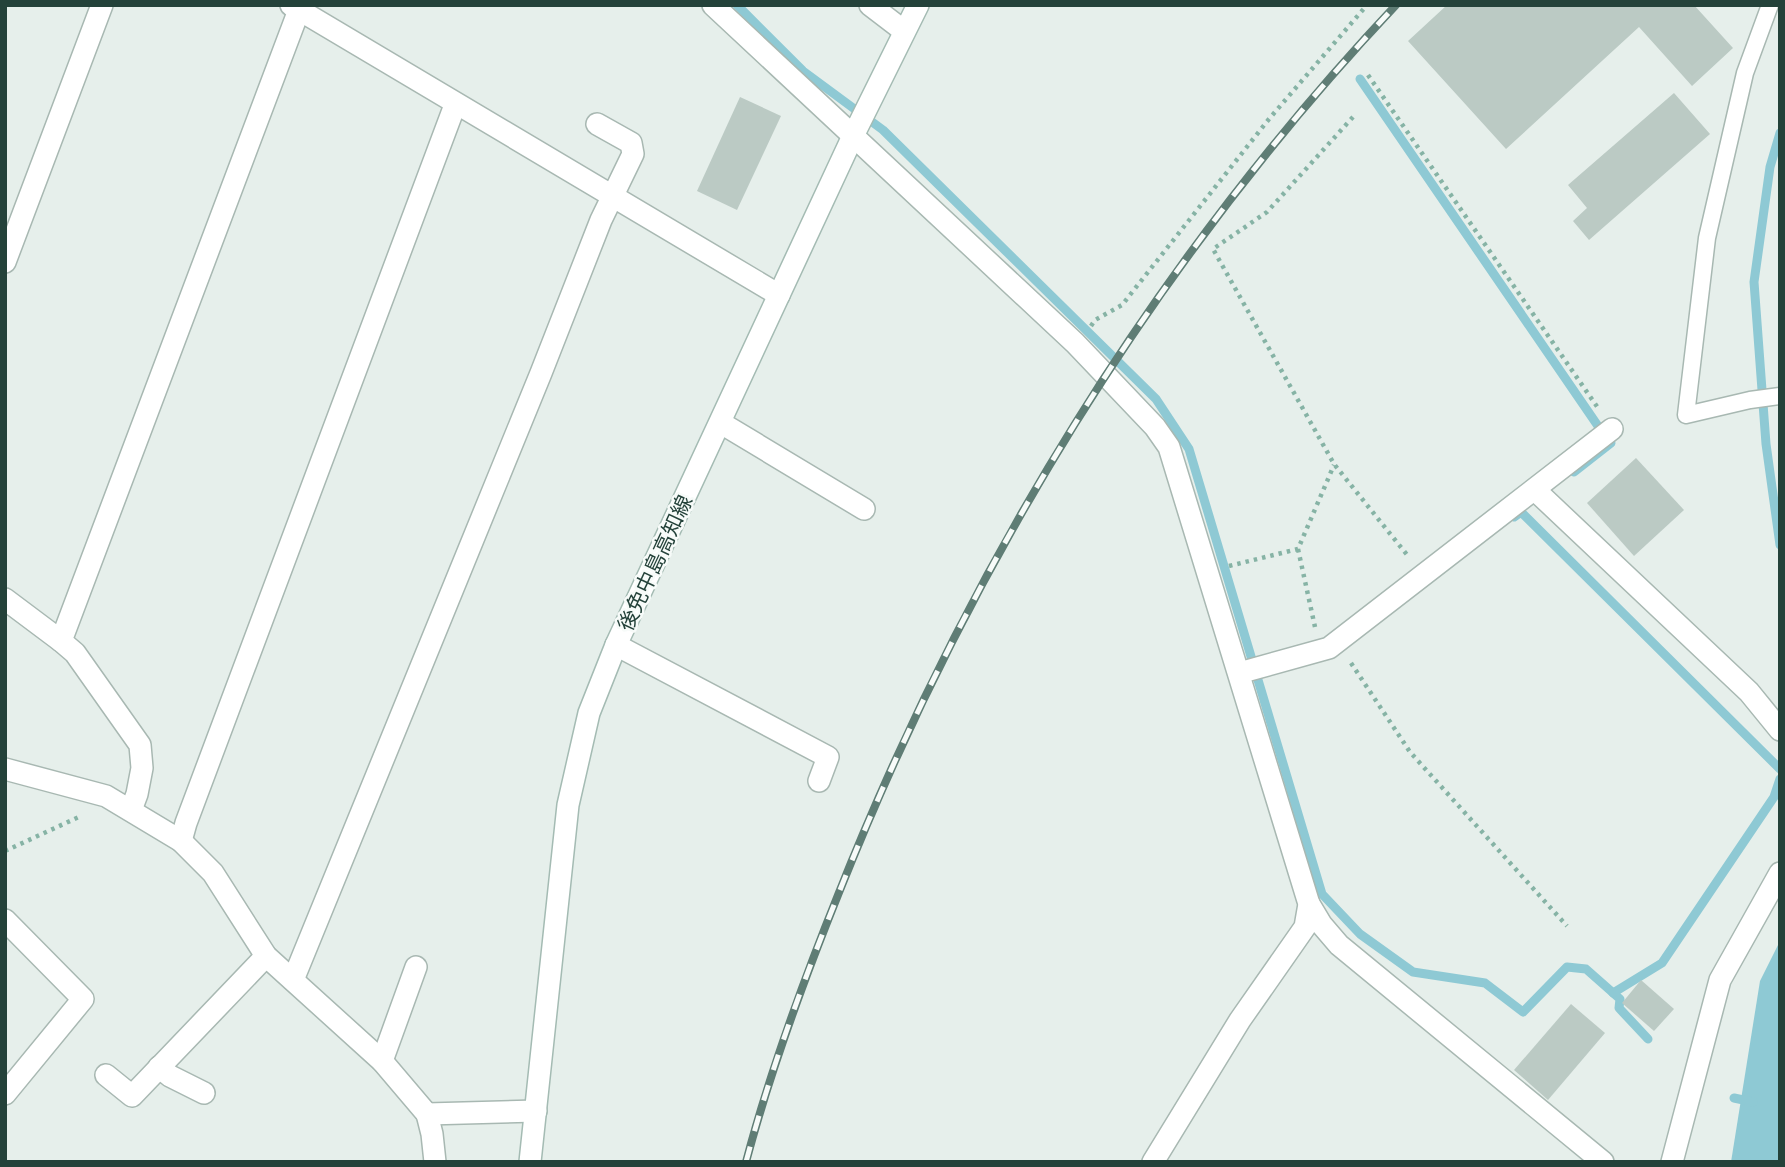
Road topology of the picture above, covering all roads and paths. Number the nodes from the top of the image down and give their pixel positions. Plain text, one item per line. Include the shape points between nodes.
1 (102, 5) edge
2 (713, 5) edge
3 (870, 5) edge
4 (918, 5) edge
5 (1367, 5) edge
6 (1770, 5) edge
7 (295, 8) edge
8 (904, 31) junction
9 (1368, 75) dead end
10 (455, 105) junction
11 (1353, 117) dead end
12 (597, 124) dead end
13 (856, 130) junction
14 (613, 198) junction
15 (5, 262) edge
16 (779, 295) junction
17 (1096, 320) dead end
18 (1780, 396) edge
19 (720, 423) junction
20 (1612, 429) joint
21 (1334, 464) junction
22 (1535, 490) junction
23 (864, 509) dead end
24 (1298, 549) junction
25 (1246, 561) dead end
26 (1424, 576) junction
27 (5, 599) edge
28 (61, 641) junction
29 (616, 645) junction
30 (1328, 646) junction
31 (1239, 673) junction
32 (1780, 730) edge
33 (5, 769) edge
34 (819, 781) dead end
35 (112, 799) junction
36 (131, 810) junction
37 (181, 841) junction
38 (5, 851) edge
39 (1780, 873) edge
40 (1309, 904) junction
41 (5, 920) edge
42 (1567, 926) dead end
43 (266, 956) junction
44 (416, 967) dead end
45 (293, 979) junction
46 (382, 1061) junction
47 (159, 1067) junction
48 (106, 1075) dead end
49 (205, 1093) dead end
50 (5, 1094) edge
51 (536, 1111) junction
52 (428, 1114) junction
53 (435, 1162) edge
54 (530, 1162) edge
55 (1153, 1162) edge
56 (1602, 1162) edge
57 (1672, 1162) edge

1 - 15 street
2 - 13 street
3 - 8 street
4 - 8 street, 後免中島高知線
5 - 17 path via 1269,119 1122,305
6 - 18 lane via 1745,73 1707,238 1686,415
7 - 10 street
7 - 28 street
8 - 13 street, 後免中島高知線
9 - 20 path
10 - 14 street
10 - 37 street
11 - 21 path via 1267,212 1213,248
12 - 14 street via 631,143 633,154
13 - 16 street, 後免中島高知線
13 - 31 street via 1155,427 1176,466
14 - 16 street
14 - 45 street
16 - 19 street, 後免中島高知線
19 - 23 street
19 - 29 street, 後免中島高知線
20 - 22 street
21 - 24 path
21 - 26 path
22 - 26 street
22 - 32 street via 1748,692
24 - 25 path
24 - 30 path
26 - 30 street
27 - 28 street
28 - 36 street via 75,653 140,745 142,768
29 - 34 street via 828,757
29 - 51 street, 後免中島高知線 via 589,713 568,805
30 - 31 street
30 - 42 path via 1410,752
31 - 40 street
33 - 35 street
35 - 36 street
35 - 38 path via 104,807
36 - 37 street
37 - 43 street via 213,873
39 - 57 street via 1720,979
40 - 55 street via 1305,926 1240,1020
40 - 56 street via 1339,945
41 - 50 street via 83,999
43 - 45 street
43 - 47 street
44 - 46 street
45 - 46 street
46 - 52 street
47 - 48 street via 132,1096
47 - 49 street
51 - 52 street
51 - 54 street, 後免中島高知線
52 - 53 street

